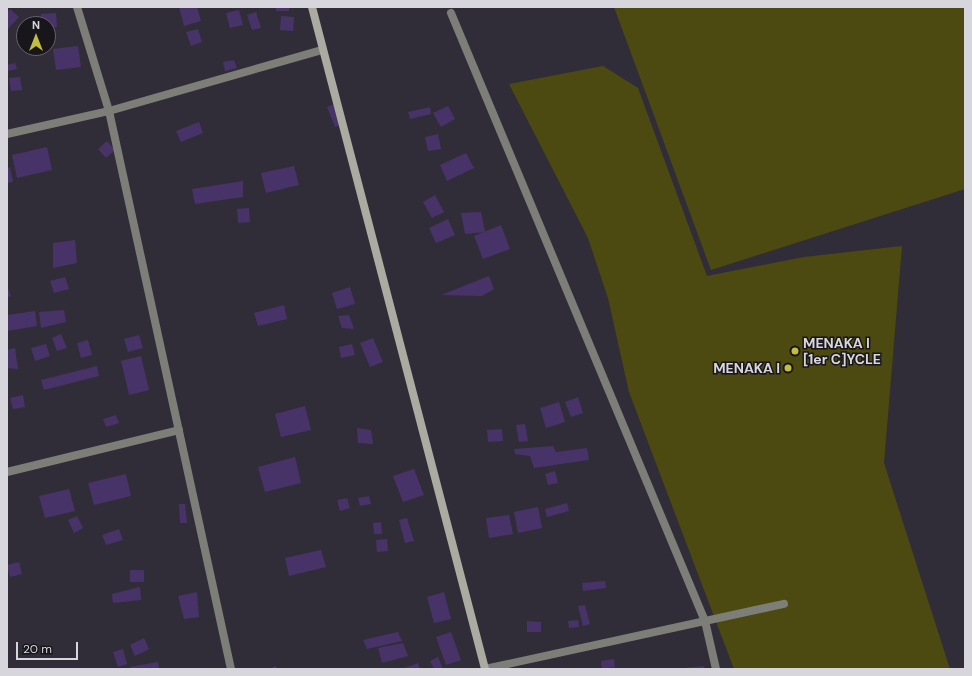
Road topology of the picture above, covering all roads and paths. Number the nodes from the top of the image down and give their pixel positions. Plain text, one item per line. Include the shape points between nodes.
1 (77, 7) edge
2 (312, 7) edge
3 (450, 13) dead end
4 (322, 50) junction
5 (109, 111) junction
6 (7, 134) edge
7 (179, 430) junction
8 (7, 472) edge
9 (784, 604) dead end
10 (705, 621) junction
11 (231, 669) edge
12 (485, 669) edge
13 (716, 669) edge

1 - 5 street
2 - 4 street
3 - 10 street
4 - 5 street
4 - 12 street
5 - 6 street
5 - 7 street
7 - 8 street
7 - 11 street
9 - 10 street
10 - 12 street
10 - 13 street

